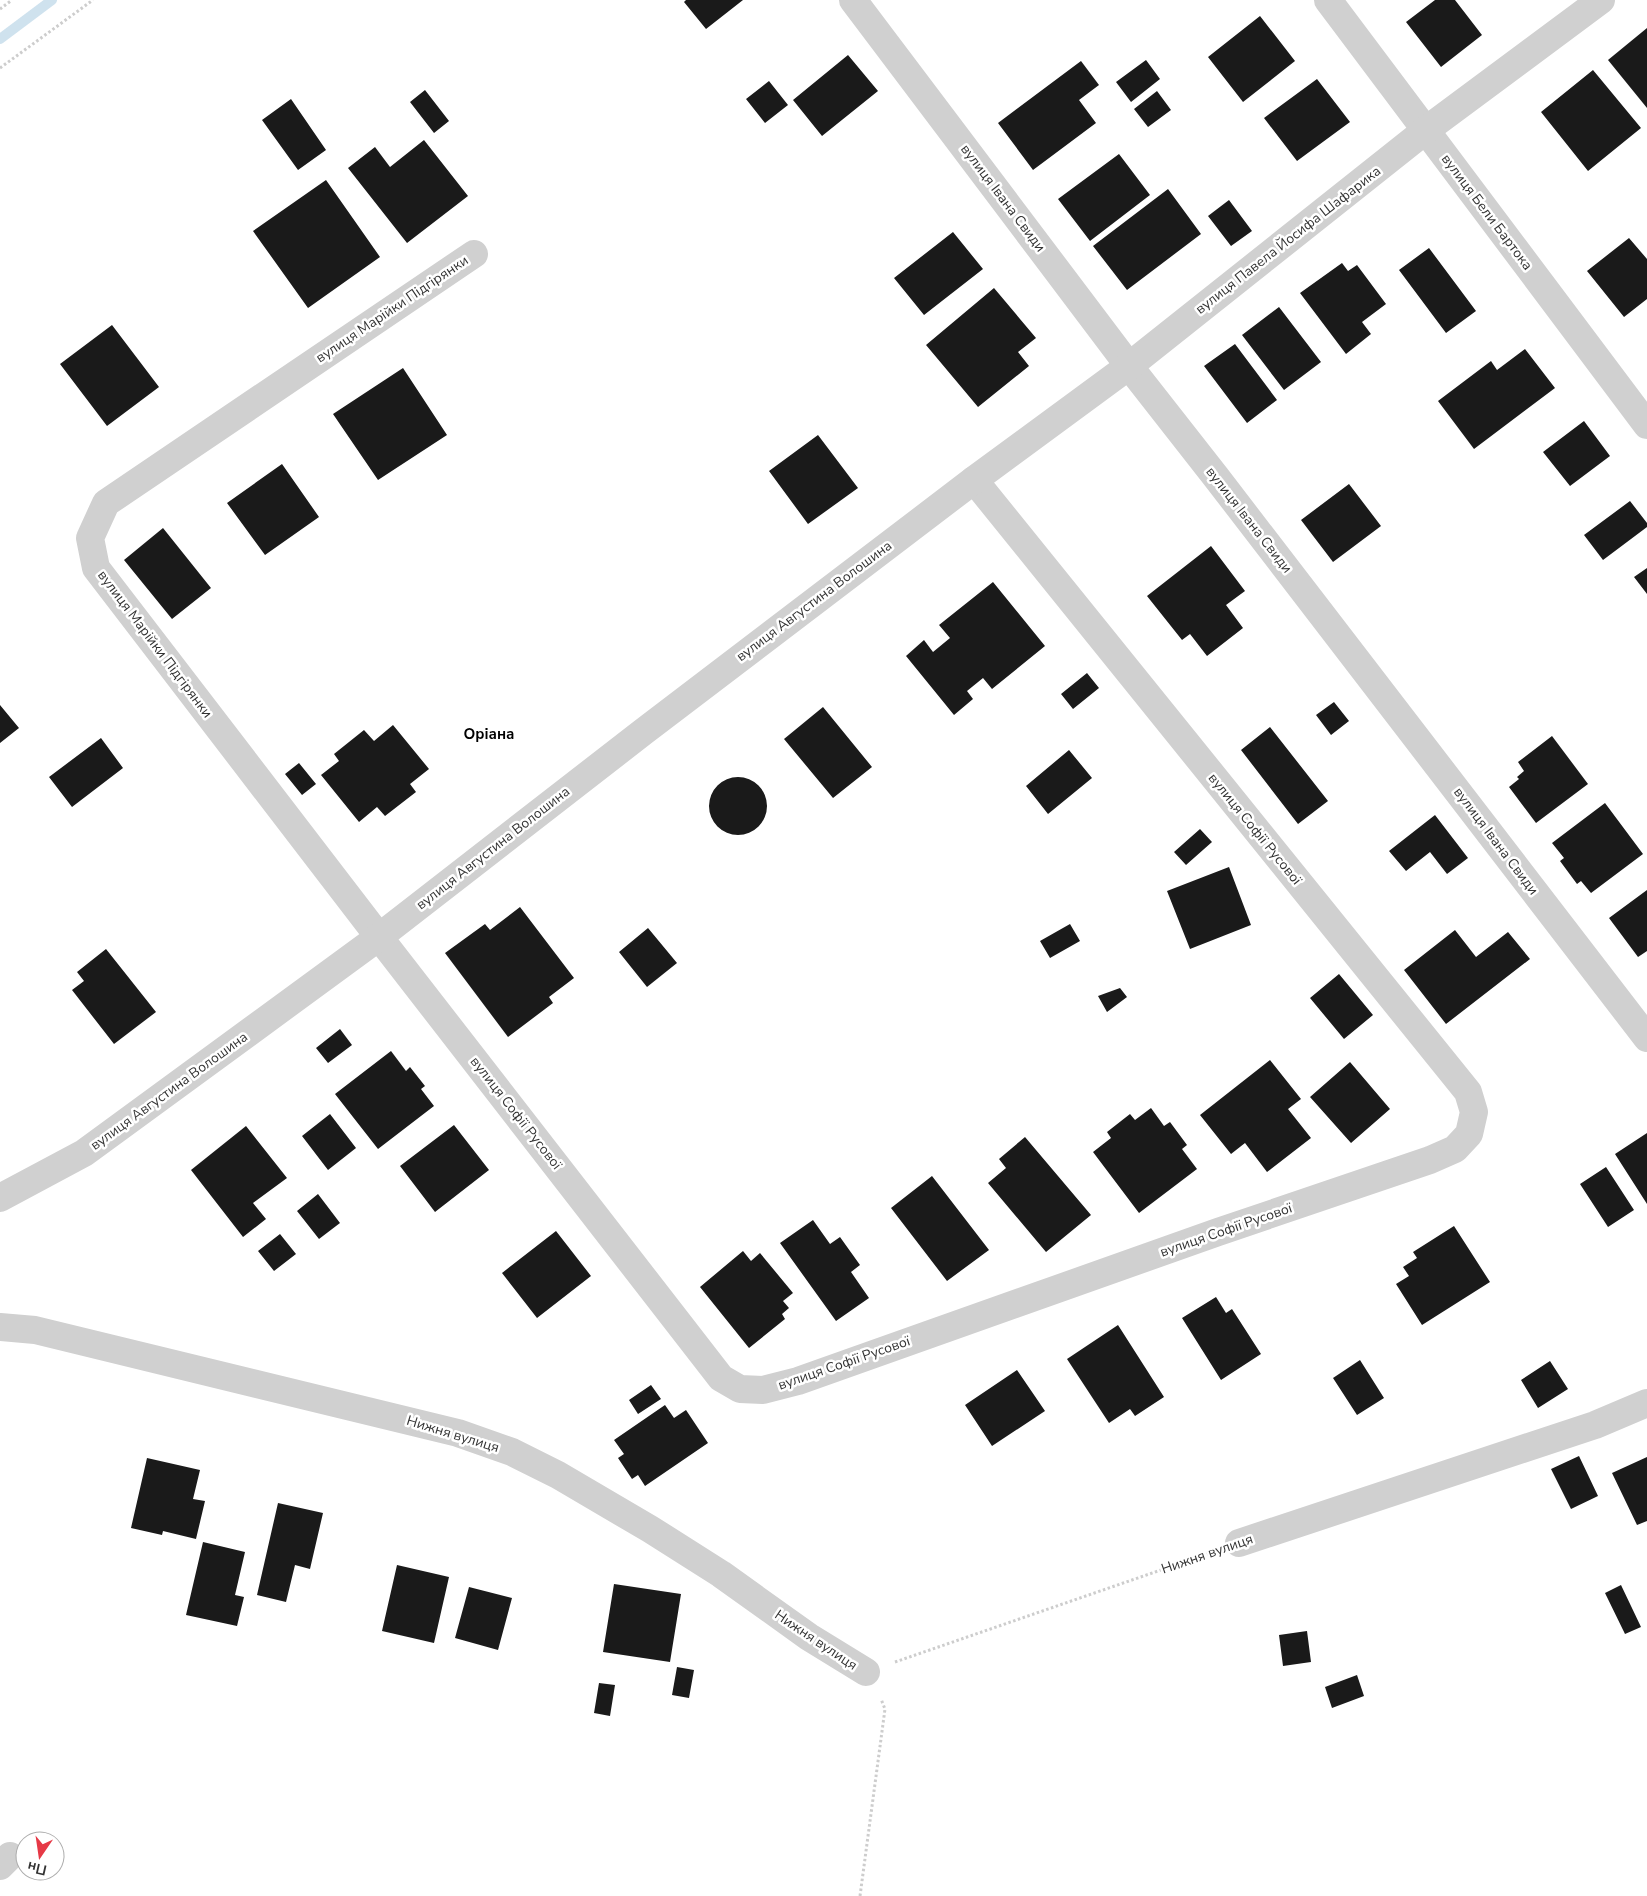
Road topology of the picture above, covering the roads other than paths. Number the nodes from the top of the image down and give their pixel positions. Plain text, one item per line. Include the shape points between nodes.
1 (853, 0) edge
2 (1328, 0) edge
3 (1601, 0) edge
4 (1426, 130) junction
5 (474, 254) dead end
6 (1129, 366) junction
7 (1647, 425) edge
8 (974, 480) junction
9 (379, 937) junction
10 (1647, 1038) edge
11 (0, 1198) edge
12 (0, 1327) edge
13 (1647, 1403) edge
14 (1239, 1543) road end
15 (866, 1672) road end

1 - 6 street, вулиця Івана Свиди
2 - 4 street, вулиця Бели Бартока
3 - 4 street, вулиця Павела Йосифа Шафарика
4 - 6 street, вулиця Павела Йосифа Шафарика
4 - 7 street, вулиця Бели Бартока
5 - 9 street, вулиця Марійки Підгірянки via 106,503 90,538 96,568
6 - 8 street, вулиця Павела Йосифа Шафарика
6 - 10 street, вулиця Івана Свиди
8 - 9 street, вулиця Августина Волошина
8 - 9 street, вулиця Софії Русової via 1468,1092 1474,1112 1469,1134 1455,1149 798,1380 764,1390 740,1389 721,1378
9 - 11 street, вулиця Августина Волошина via 84,1153
12 - 15 street, Нижня вулиця via 35,1330 295,1392 458,1433 512,1452 650,1529
13 - 14 street, Нижня вулиця via 1596,1425

